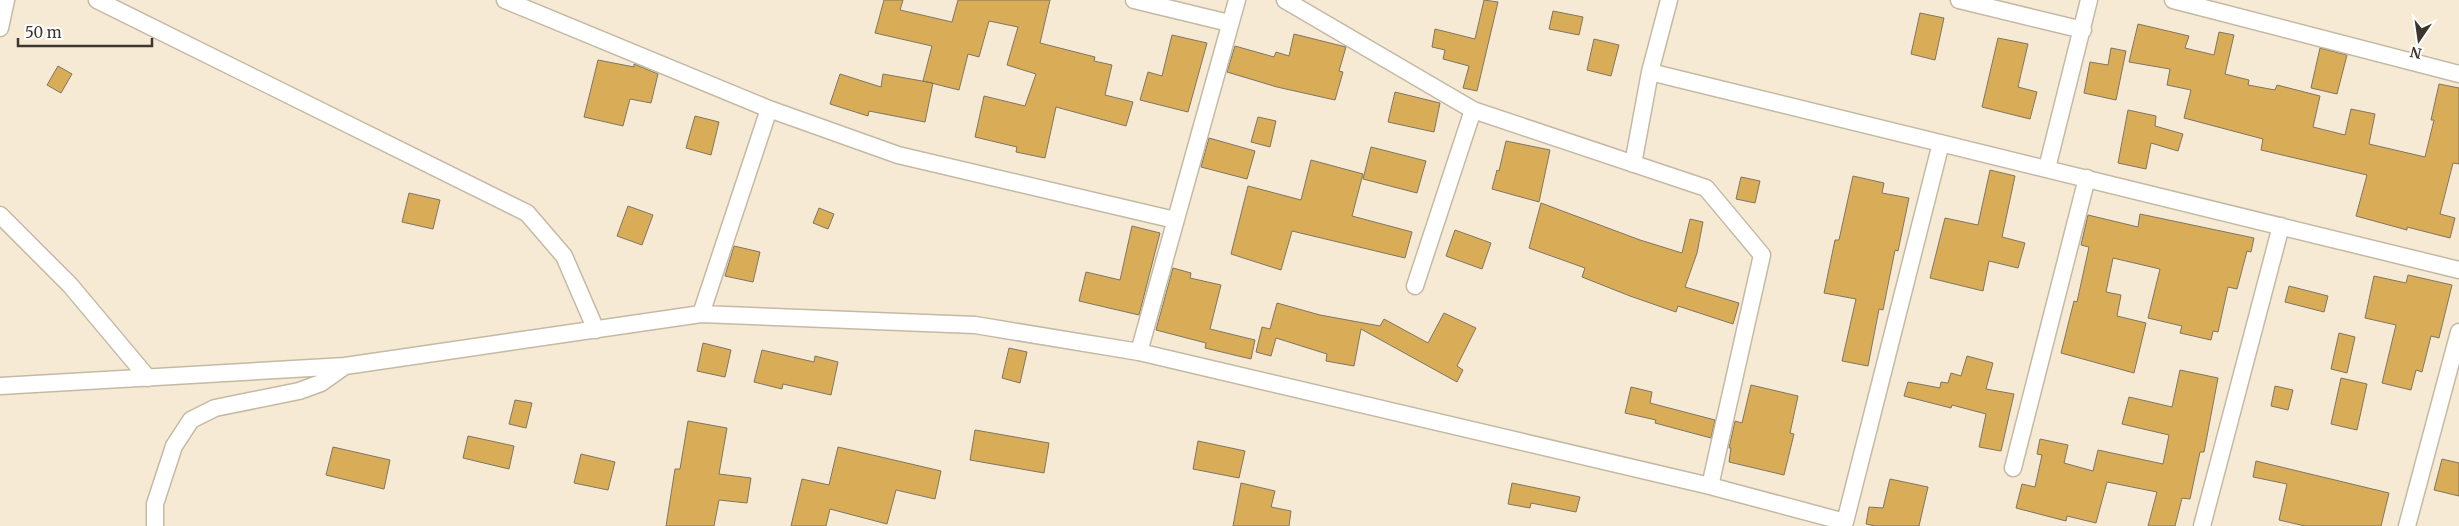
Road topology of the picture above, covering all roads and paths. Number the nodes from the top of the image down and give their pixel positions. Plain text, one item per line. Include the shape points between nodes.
1 (6, 0) edge
2 (97, 0) edge
3 (505, 0) edge
4 (1134, 0) edge
5 (1237, 0) edge
6 (1285, 0) edge
7 (1669, 0) edge
8 (1959, 0) edge
9 (2089, 0) edge
10 (2172, 0) edge
11 (1229, 23) junction
12 (0, 28) edge
13 (2083, 30) junction
14 (1650, 72) junction
15 (2459, 74) edge
16 (769, 109) junction
17 (1473, 110) junction
18 (1941, 143) junction
19 (1633, 164) junction
20 (2047, 168) junction
21 (2087, 178) junction
22 (0, 215) edge
23 (1175, 220) junction
24 (2281, 226) junction
25 (2459, 270) edge
26 (1416, 286) dead end
27 (701, 314) junction
28 (596, 330) junction
29 (2459, 332) edge
30 (1139, 352) junction
31 (345, 366) junction
32 (148, 378) junction
33 (0, 386) edge
34 (2013, 468) dead end
35 (1710, 486) junction
36 (155, 526) edge
37 (2202, 526) edge
38 (2407, 526) edge

1 - 12 street
2 - 28 street via 527,213 564,256
3 - 16 street
4 - 11 street
5 - 11 street
6 - 17 street
7 - 14 street
8 - 13 street
9 - 13 street
10 - 15 street
11 - 23 street
13 - 20 street
14 - 18 street
14 - 19 street
16 - 23 street via 898,155
16 - 27 street
17 - 19 street
17 - 26 street
18 - 20 street
18 - 35 street via 1845,522
19 - 35 street via 1706,188 1762,255
20 - 21 street
21 - 24 street
21 - 34 street
22 - 32 street via 70,286
23 - 30 street
24 - 25 street
24 - 37 street
27 - 28 street
27 - 30 street via 975,325
28 - 31 street
29 - 38 street
30 - 35 street
31 - 32 street
31 - 36 street via 321,383 216,408 191,420 174,446 155,504
32 - 33 street

